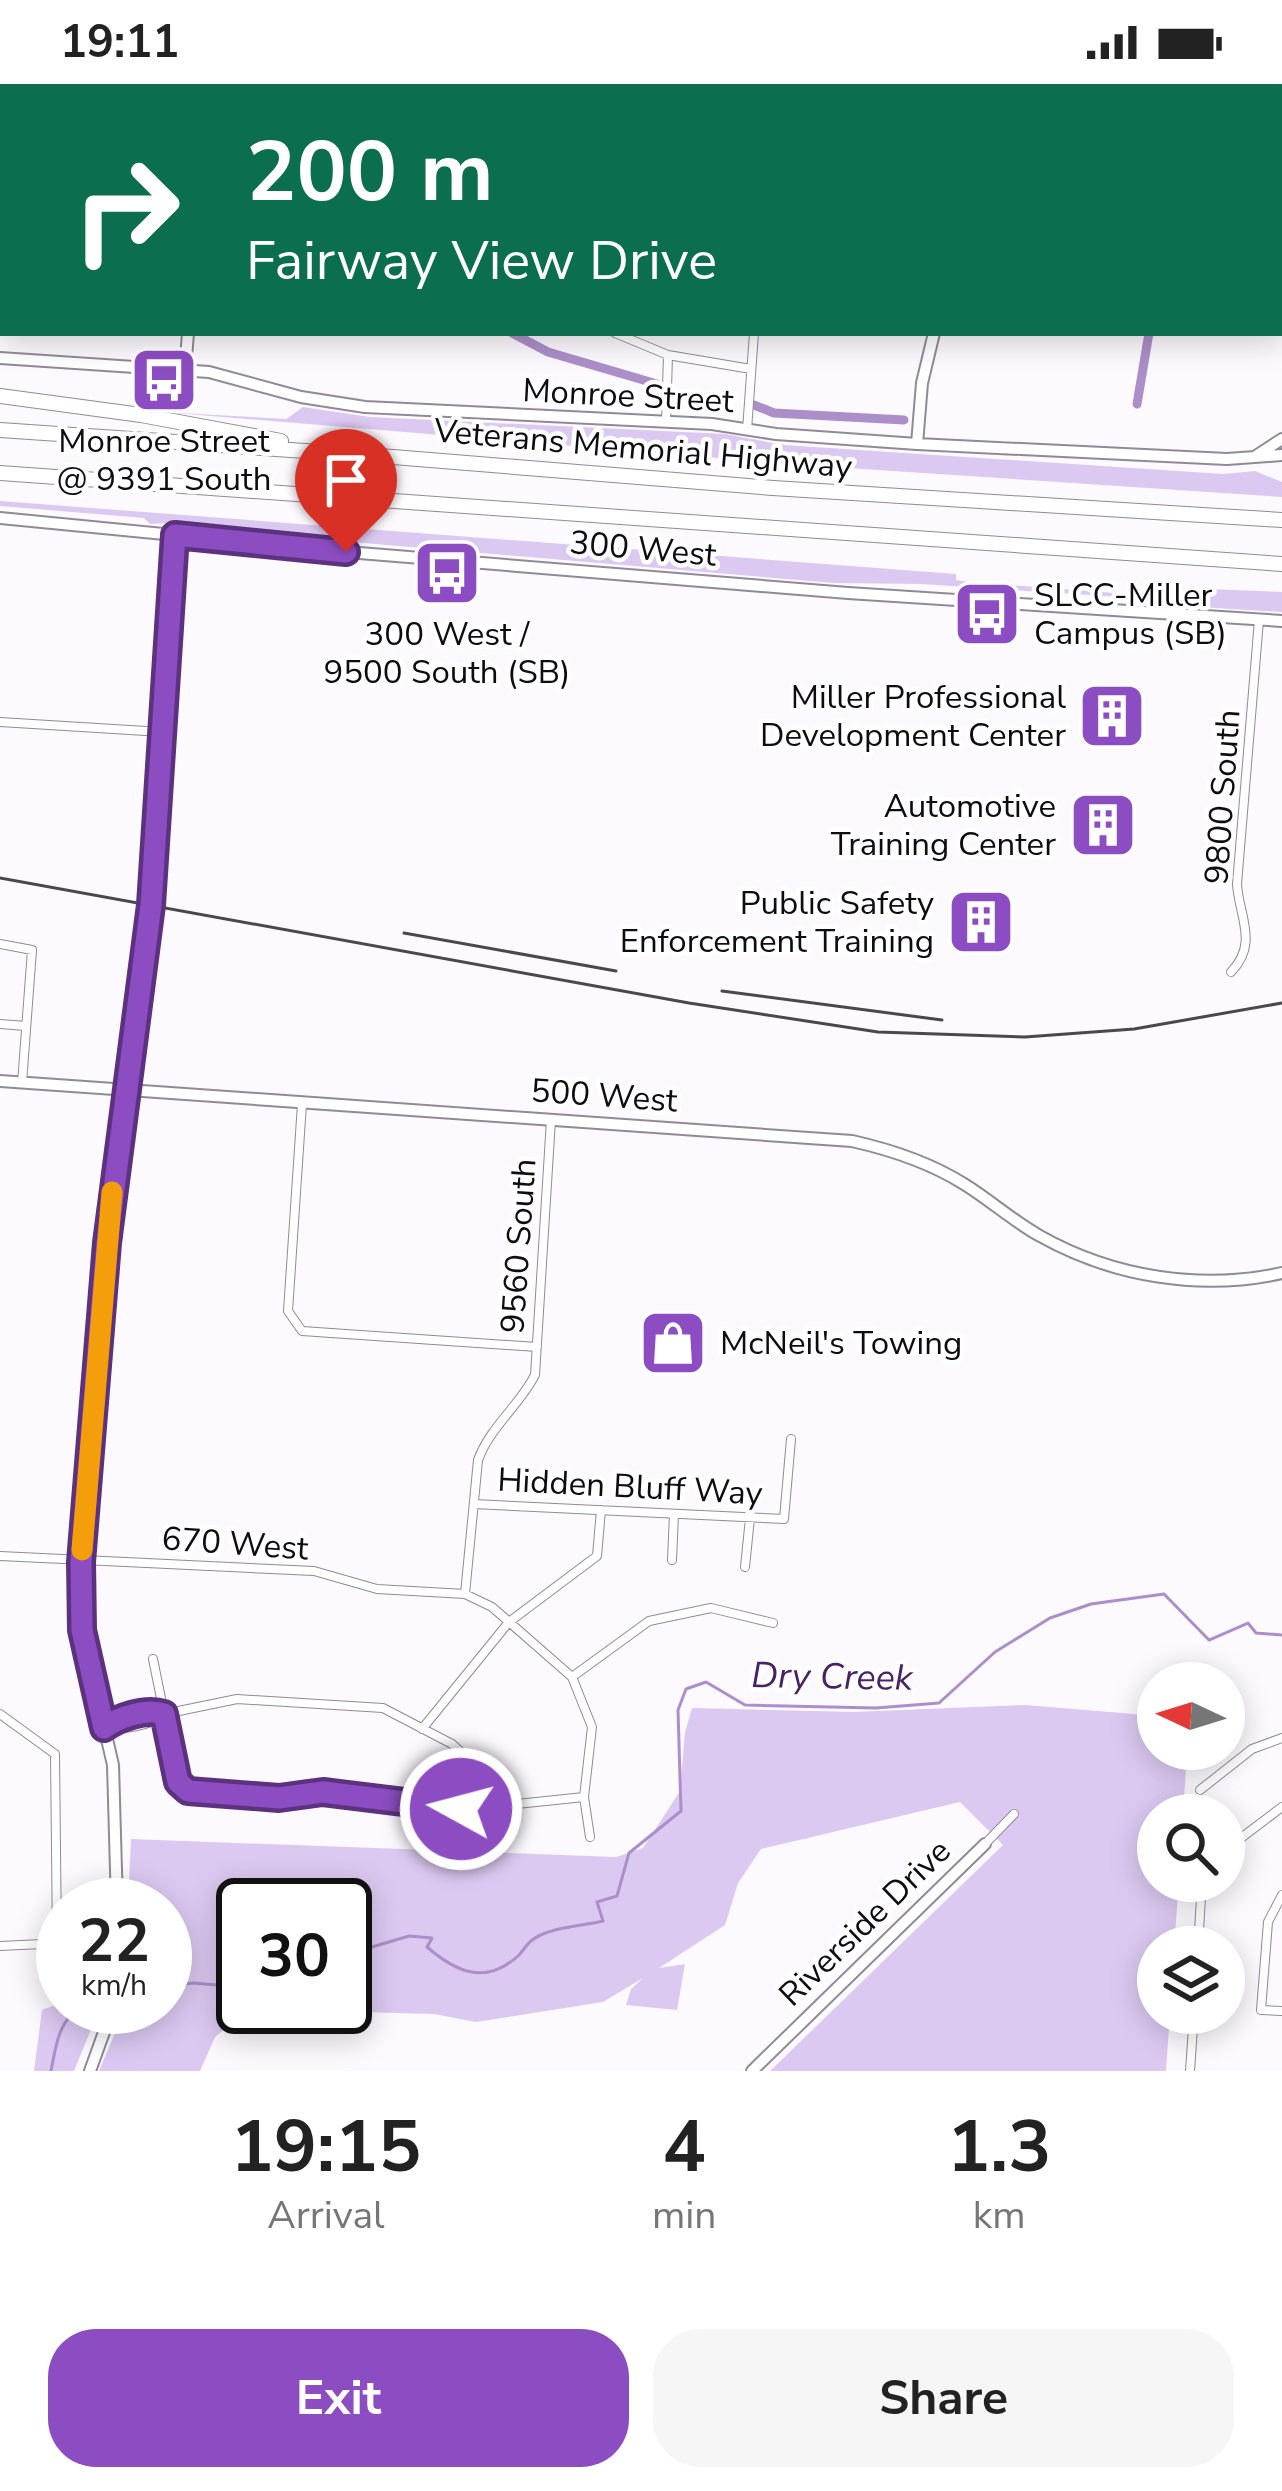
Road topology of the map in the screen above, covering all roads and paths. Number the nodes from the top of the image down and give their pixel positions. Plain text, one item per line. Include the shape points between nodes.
1 (188, 336) edge
2 (622, 336) edge
3 (754, 336) edge
4 (933, 336) edge
5 (668, 355) junction
6 (0, 358) edge
7 (751, 369) junction
8 (185, 370) junction
9 (0, 396) edge
10 (666, 422) junction
11 (0, 430) edge
12 (747, 430) junction
13 (1282, 440) edge
14 (917, 444) junction
15 (1282, 455) edge
16 (1256, 456) junction
17 (393, 457) junction
18 (0, 473) edge
19 (0, 518) edge
20 (1282, 520) edge
21 (175, 535) junction
22 (1282, 564) edge
23 (1258, 620) junction
24 (1282, 621) edge
25 (0, 722) edge
26 (162, 732) junction
27 (0, 944) edge
28 (1232, 972) dead end
29 (0, 1024) edge
30 (26, 1026) junction
31 (0, 1081) edge
32 (22, 1083) junction
33 (126, 1090) junction
34 (302, 1104) junction
35 (551, 1120) junction
36 (1282, 1273) edge
37 (537, 1347) junction
38 (791, 1439) dead end
39 (474, 1504) junction
40 (601, 1510) junction
41 (674, 1514) junction
42 (750, 1518) junction
43 (0, 1556) edge
44 (672, 1560) dead end
45 (81, 1562) junction
46 (745, 1567) dead end
47 (465, 1594) junction
48 (509, 1622) junction
49 (772, 1623) dead end
50 (153, 1659) dead end
51 (572, 1677) junction
52 (164, 1714) junction
53 (0, 1716) edge
54 (104, 1728) junction
55 (422, 1729) junction
56 (1282, 1738) edge
57 (488, 1778) junction
58 (1200, 1790) dead end
59 (584, 1796) junction
60 (1282, 1808) edge
61 (1014, 1814) dead end
62 (1245, 1835) edge
63 (590, 1837) dead end
64 (985, 1844) joint
65 (58, 1878) edge
66 (116, 1878) edge
67 (1282, 1895) edge
68 (36, 1944) edge
69 (0, 1946) edge
70 (1282, 2012) edge
71 (106, 2034) edge
72 (1193, 2034) edge
73 (89, 2071) edge
74 (752, 2071) edge
75 (1190, 2071) edge

1 - 8 street
2 - 5 street
3 - 7 street
4 - 14 street
5 - 7 street
5 - 10 street
6 - 8 street, Monroe Street
7 - 12 street
8 - 10 street, Monroe Street via 344,405
9 - 17 highway
10 - 12 street, Monroe Street
11 - 17 highway, Veterans Memorial Highway
12 - 14 street, Monroe Street
13 - 16 street
14 - 16 street, Monroe Street
15 - 16 street, Monroe Street
17 - 20 highway, Veterans Memorial Highway
18 - 22 highway, Veterans Memorial Highway
19 - 21 street, 300 West
21 - 23 street, 300 West
21 - 26 street
23 - 24 street, 300 West
23 - 28 street, 9800 South via 1237,884 1246,951
25 - 26 street
26 - 33 street via 151,905
27 - 30 street via 32,950
29 - 30 street
30 - 32 street
31 - 32 street, 500 West
32 - 33 street, 500 West
33 - 34 street, 500 West
33 - 45 street
34 - 35 street, 500 West
34 - 37 street via 288,1311 302,1331
35 - 36 street, 500 West via 882,1148 942,1171 1067,1250 1124,1269 1237,1281
35 - 37 street, 9560 South
37 - 39 street, 9560 South via 523,1397 485,1439
38 - 42 street, Hidden Bluff Way via 784,1520
39 - 40 street, Hidden Bluff Way
39 - 47 street
40 - 41 street, Hidden Bluff Way
40 - 48 street via 597,1556
41 - 42 street, Hidden Bluff Way
41 - 44 street
42 - 46 street
43 - 45 street, 670 West
45 - 47 street, 670 West via 314,1571 377,1589
45 - 54 street via 82,1630
47 - 48 street
48 - 51 street
48 - 55 street
49 - 51 street via 711,1609 649,1621
50 - 52 street
51 - 59 street via 592,1727
52 - 54 street
52 - 55 street via 238,1699 382,1708
52 - 57 street via 178,1782 188,1791 279,1798 323,1792 461,1809
53 - 65 street via 55,1754
54 - 66 street
55 - 57 street
56 - 58 street via 1252,1749
57 - 59 street via 517,1804
59 - 63 street
60 - 62 street
61 - 64 street, Riverside Drive
64 - 74 street, Riverside Drive
67 - 70 street via 1268,1922 1261,2010
68 - 69 street
71 - 73 street
72 - 75 street

